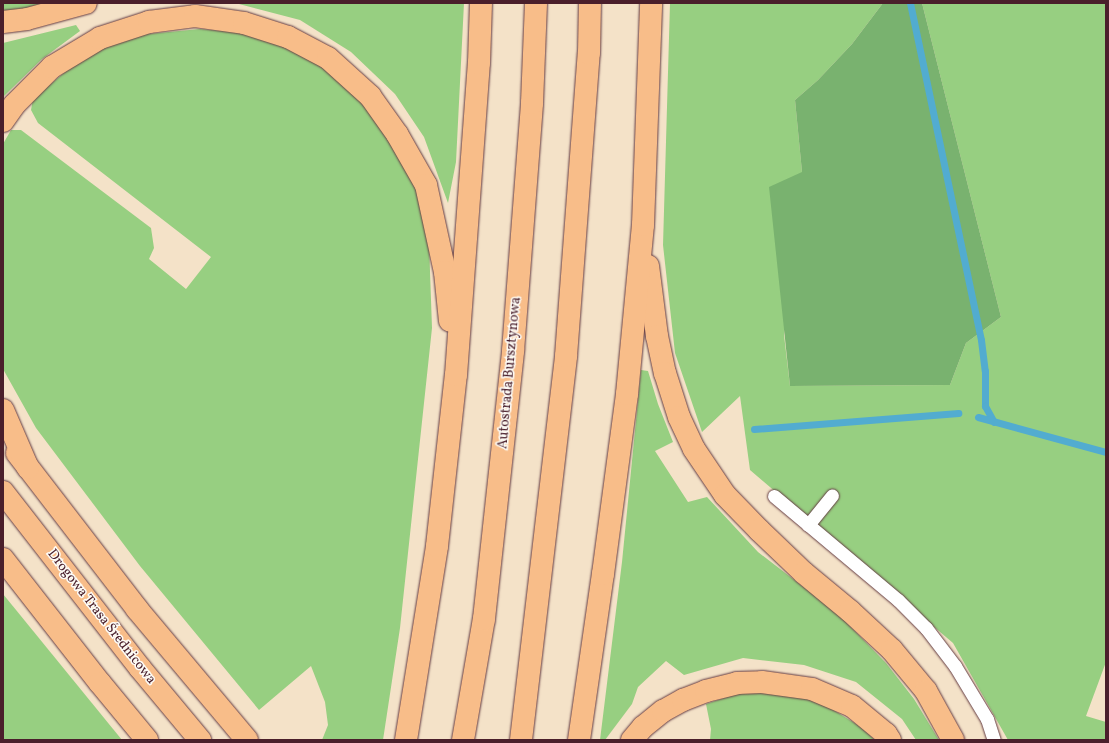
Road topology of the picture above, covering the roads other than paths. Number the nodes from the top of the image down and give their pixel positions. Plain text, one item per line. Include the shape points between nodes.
1 (86, 3) edge
2 (481, 3) edge
3 (536, 3) edge
4 (590, 3) edge
5 (651, 3) edge
6 (3, 22) edge
7 (3, 122) edge
8 (643, 225) junction
9 (456, 375) junction
10 (3, 410) edge
11 (3, 432) edge
12 (28, 468) junction
13 (3, 492) edge
14 (832, 495) dead end
15 (774, 496) dead end
16 (808, 525) junction
17 (3, 559) edge
18 (638, 733) edge
19 (147, 740) edge
20 (200, 740) edge
21 (247, 740) edge
22 (406, 740) edge
23 (463, 740) edge
24 (521, 740) edge
25 (579, 740) edge
26 (890, 740) edge
27 (953, 740) edge
28 (994, 740) edge

1 - 6 main road via 35,18
2 - 9 main road
3 - 23 main road, Autostrada Bursztynowa via 531,111 513,351 484,619
4 - 24 main road via 589,53 566,356
5 - 8 main road
7 - 9 main road via 14,105 52,67 100,38 149,22 195,16 244,23 288,37 328,58 370,96 397,134 426,185 445,272
8 - 25 main road via 627,394
8 - 27 main road via 664,373 679,417 694,449 725,495 804,573 892,650 926,691
9 - 22 main road via 437,546
10 - 12 main road
11 - 12 main road
12 - 21 main road via 137,609
13 - 20 main road, Drogowa Trasa Średnicowa via 140,668
14 - 16 lane
15 - 16 lane
16 - 28 lane via 898,600 926,628 955,666 987,719
17 - 19 main road
18 - 26 main road via 663,711 683,700 737,682 762,682 812,689 852,706

